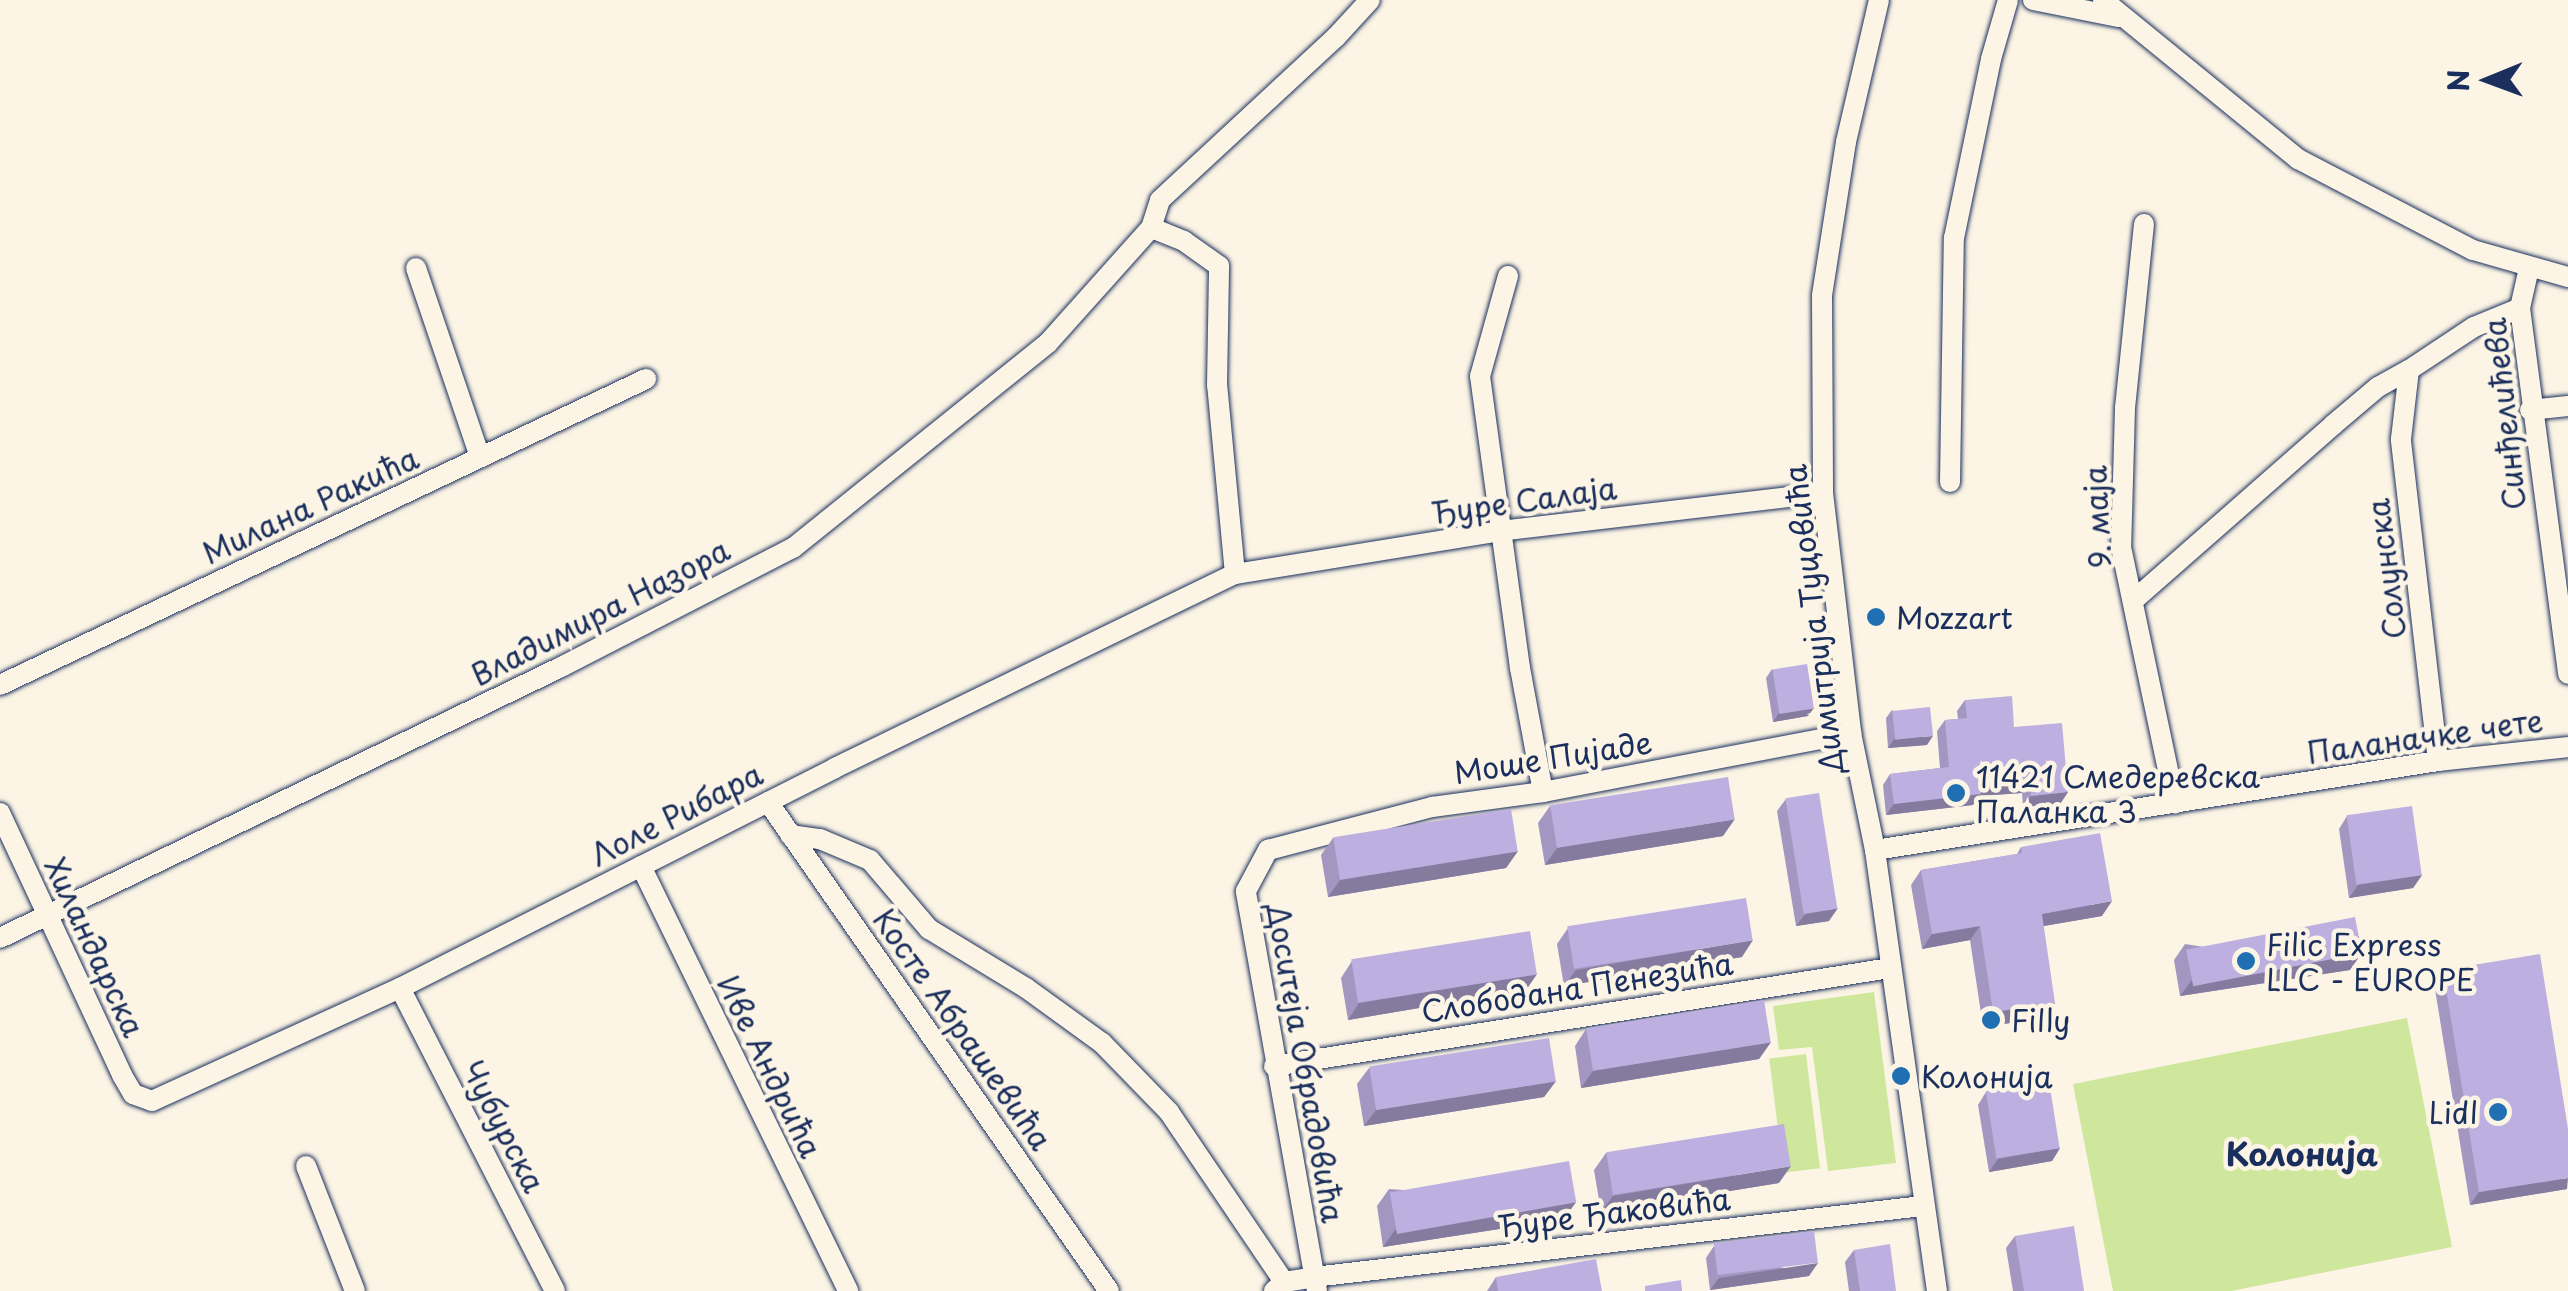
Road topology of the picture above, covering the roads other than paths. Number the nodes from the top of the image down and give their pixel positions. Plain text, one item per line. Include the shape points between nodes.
1 (1370, 0) edge
2 (1878, 0) edge
3 (2008, 0) edge
4 (2033, 0) edge
5 (2103, 0) edge
6 (2122, 18) junction
7 (2144, 224) dead end
8 (1151, 228) junction
9 (416, 268) dead end
10 (2530, 268) junction
11 (1508, 276) dead end
12 (2568, 278) edge
13 (2520, 308) junction
14 (2409, 370) junction
15 (646, 378) dead end
16 (2568, 406) edge
17 (2530, 410) junction
18 (480, 457) junction
19 (1950, 482) dead end
20 (1823, 493) junction
21 (1500, 532) junction
22 (1234, 574) junction
23 (2134, 600) junction
24 (2568, 674) edge
25 (0, 685) edge
26 (1851, 733) junction
27 (2568, 746) edge
28 (2438, 761) junction
29 (1542, 792) junction
30 (768, 802) junction
31 (2175, 803) junction
32 (0, 813) edge
33 (790, 835) junction
34 (1268, 850) joint
35 (1876, 850) junction
36 (641, 866) junction
37 (47, 915) junction
38 (0, 938) edge
39 (1890, 968) junction
40 (400, 988) junction
41 (1274, 1066) junction
42 (143, 1100) joint
43 (306, 1166) dead end
44 (1922, 1206) junction
45 (1315, 1284) edge
46 (1279, 1286) edge
47 (355, 1291) edge
48 (556, 1291) edge
49 (848, 1291) edge
50 (1109, 1291) edge
51 (1937, 1291) edge

1 - 8 street, Владимира Назора via 1160,200
2 - 20 street, Димитрија Туцовића via 1846,142 1822,296
3 - 19 street via 1954,238
4 - 6 street
5 - 6 street
6 - 10 street via 2298,159 2474,250
7 - 23 street, 9. маја via 2122,494 2122,547
8 - 22 street via 1219,266 1217,385
8 - 37 street, Владимира Назора via 1048,343 793,548
9 - 18 street
10 - 12 street
10 - 13 street, Синђелићева
11 - 21 street via 1480,376
13 - 14 street via 2474,327
13 - 17 street, Синђелићева
14 - 23 street via 2332,425
14 - 28 street, Солунска via 2401,439
15 - 18 street, Милана Ракића
16 - 17 street
17 - 24 street, Синђелићева
18 - 25 street, Милана Ракића
20 - 21 street, Ђуре Салаја
20 - 26 street, Димитрија Туцовића
21 - 22 street, Ђуре Салаја
21 - 29 street
22 - 30 street, Лоле Рибара
23 - 31 street, 9. маја
26 - 29 street, Моше Пијаде
26 - 35 street, Димитрија Туцовића
27 - 28 street, Паланачке чете
28 - 31 street, Паланачке чете
29 - 34 street, Моше Пијаде via 1432,807
30 - 33 street, Косте Абрашевића
30 - 36 street, Лоле Рибара
31 - 35 street, Паланачке чете
32 - 37 street, Хиландарска
33 - 46 street via 820,839 870,860 929,929 1102,1043 1169,1112
33 - 50 street, Косте Абрашевића
34 - 41 street, Доситеја Обрадовића via 1246,891
35 - 39 street, Димитрија Туцовића
36 - 40 street, Лоле Рибара
36 - 49 street, Иве Андрића
37 - 38 street, Владимира Назора
37 - 42 street, Хиландарска via 122,1075
39 - 41 street, Слободана Пенезића
39 - 44 street, Димитрија Туцовића
40 - 42 street, Лоле Рибара via 167,1098
40 - 48 street, Чубурска
41 - 45 street, Доситеја Обрадовића
43 - 47 street
44 - 45 street, Ђуре Ђаковића
44 - 51 street, Димитрија Туцовића
45 - 46 street

